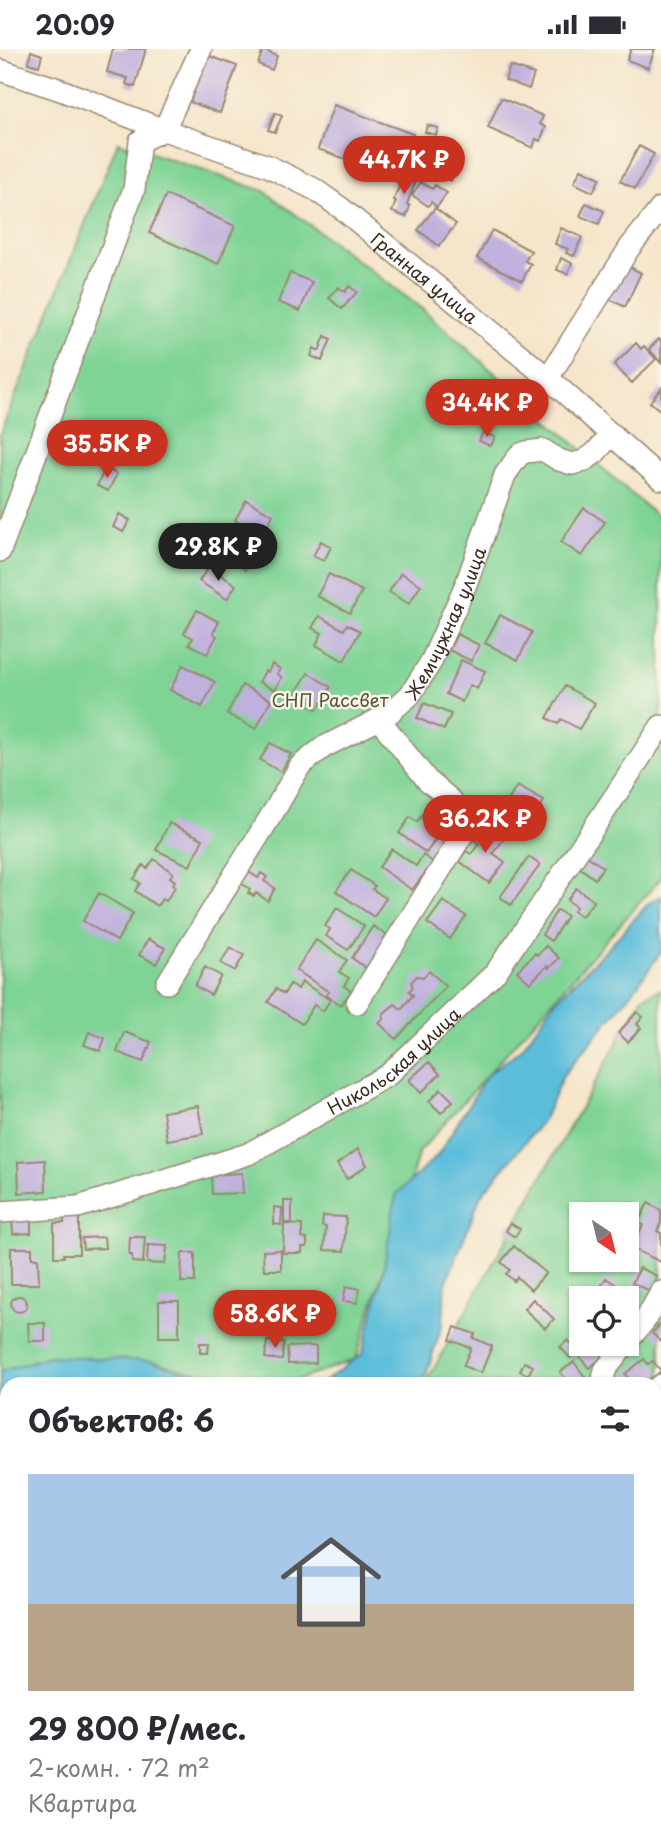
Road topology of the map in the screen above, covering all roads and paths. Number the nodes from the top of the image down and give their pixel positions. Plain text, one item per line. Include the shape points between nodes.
1 (201, 49) edge
2 (0, 70) edge
3 (164, 130) junction
4 (661, 208) edge
5 (548, 378) junction
6 (612, 435) junction
7 (661, 479) edge
8 (0, 551) edge
9 (379, 719) junction
10 (661, 726) edge
11 (167, 983) dead end
12 (357, 1003) dead end
13 (0, 1212) edge
14 (661, 1292) edge
15 (639, 1328) edge
16 (616, 1356) edge
17 (604, 1377) edge

1 - 3 street
2 - 3 street, Гранная улица
3 - 5 street, Гранная улица via 268,166 314,189
3 - 8 street via 140,141 134,189
4 - 5 street via 630,247
5 - 6 street, Гранная улица
6 - 7 street, Гранная улица
6 - 9 street, Жемчужная улица via 596,453 572,464 543,450 519,455 505,475 466,585 431,662 410,695
9 - 11 street, Жемчужная улица via 324,747 300,766
9 - 12 street via 427,780 467,821
10 - 13 street, Никольская улица via 496,972 388,1075 248,1154 78,1206
14 - 15 street
16 - 17 street

